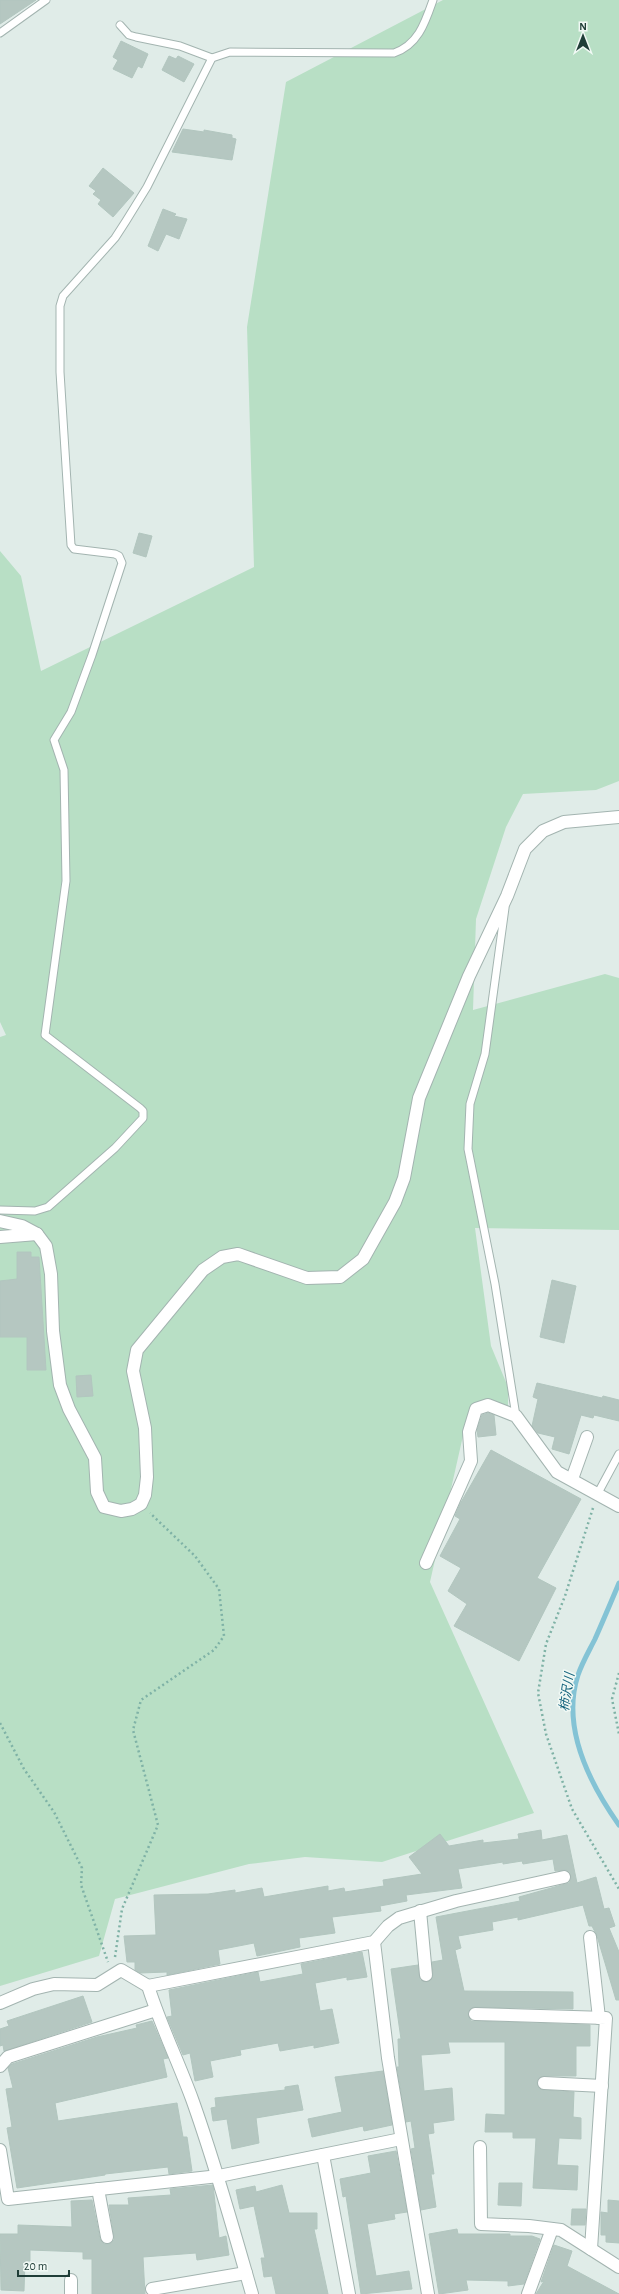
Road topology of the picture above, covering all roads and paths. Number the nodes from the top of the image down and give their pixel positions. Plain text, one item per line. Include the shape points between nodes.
1 (46, 0) edge
2 (433, 0) edge
3 (120, 25) dead end
4 (0, 33) edge
5 (212, 58) junction
6 (619, 817) edge
7 (507, 896) junction
8 (0, 1210) edge
9 (0, 1221) edge
10 (37, 1234) junction
11 (0, 1237) edge
12 (516, 1416) junction
13 (587, 1436) dead end
14 (619, 1454) edge
15 (572, 1479) junction
16 (602, 1495) junction
17 (141, 1504) junction
18 (619, 1506) edge
19 (426, 1563) dead end
20 (619, 1673) edge
21 (0, 1723) edge
22 (619, 1734) edge
23 (564, 1877) dead end
24 (619, 1889) edge
25 (420, 1910) junction
26 (590, 1937) dead end
27 (374, 1942) junction
28 (426, 1975) dead end
29 (112, 1976) junction
30 (148, 1986) junction
31 (0, 2003) edge
32 (156, 2010) junction
33 (475, 2014) dead end
34 (599, 2018) junction
35 (0, 2066) edge
36 (544, 2083) dead end
37 (602, 2086) junction
38 (401, 2139) junction
39 (480, 2147) dead end
40 (0, 2150) edge
41 (323, 2155) junction
42 (219, 2176) junction
43 (98, 2189) junction
44 (552, 2229) junction
45 (107, 2237) dead end
46 (591, 2249) junction
47 (619, 2267) edge
48 (246, 2273) junction
49 (71, 2280) dead end
50 (152, 2289) dead end
51 (71, 2294) edge
52 (252, 2294) edge
53 (349, 2294) edge
54 (428, 2294) edge
55 (528, 2294) edge

1 - 4 lane
2 - 5 lane via 423,28 416,38 406,48 394,53 230,52
3 - 5 lane via 129,35 180,46
5 - 8 lane via 147,187 115,238 66,290 60,306 61,380 71,545 74,549 116,554 122,563 71,712 54,740 64,770 66,881 45,1035 140,1108 143,1111 143,1118 120,1143 48,1208 35,1211
6 - 7 street via 564,822 543,831 525,849
7 - 12 lane via 485,1054 470,1104 468,1149 495,1284
7 - 17 street via 469,976 419,1098 404,1178 395,1202 363,1259 340,1277 307,1278 238,1254 222,1257 203,1270 137,1350 133,1371 145,1428 147,1477
9 - 10 street via 22,1226
10 - 11 street
10 - 17 street via 46,1246 49,1258 53,1332 60,1385 69,1409 95,1458 97,1492 104,1507 111,1510 132,1509
12 - 15 street via 557,1472
12 - 19 street via 488,1405 476,1409 469,1432 471,1461
13 - 15 street
14 - 16 lane
15 - 16 street
16 - 18 street
16 - 24 path via 546,1644 538,1693 546,1734 572,1809
17 - 29 path via 195,1556 219,1588 224,1636 214,1650 141,1700 133,1730 158,1826 122,1909
20 - 22 path via 612,1699
21 - 29 path via 24,1769 54,1812 82,1868 81,1884
23 - 25 street
25 - 27 street via 399,1918
25 - 28 street
26 - 34 street
27 - 30 street
27 - 38 street
29 - 30 street via 121,1970
29 - 31 street via 97,1984 54,1984 33,1989
30 - 32 street
32 - 35 street via 8,2057
32 - 42 street
33 - 34 street
34 - 37 street via 606,2018
36 - 37 street
37 - 46 street
38 - 41 street
38 - 54 street
39 - 44 street via 481,2224
40 - 43 street via 8,2199
41 - 42 street
41 - 53 street
42 - 43 street
42 - 48 street
43 - 45 street
44 - 46 street via 561,2230
44 - 55 street
46 - 47 street
48 - 50 street
48 - 52 street
49 - 51 street

